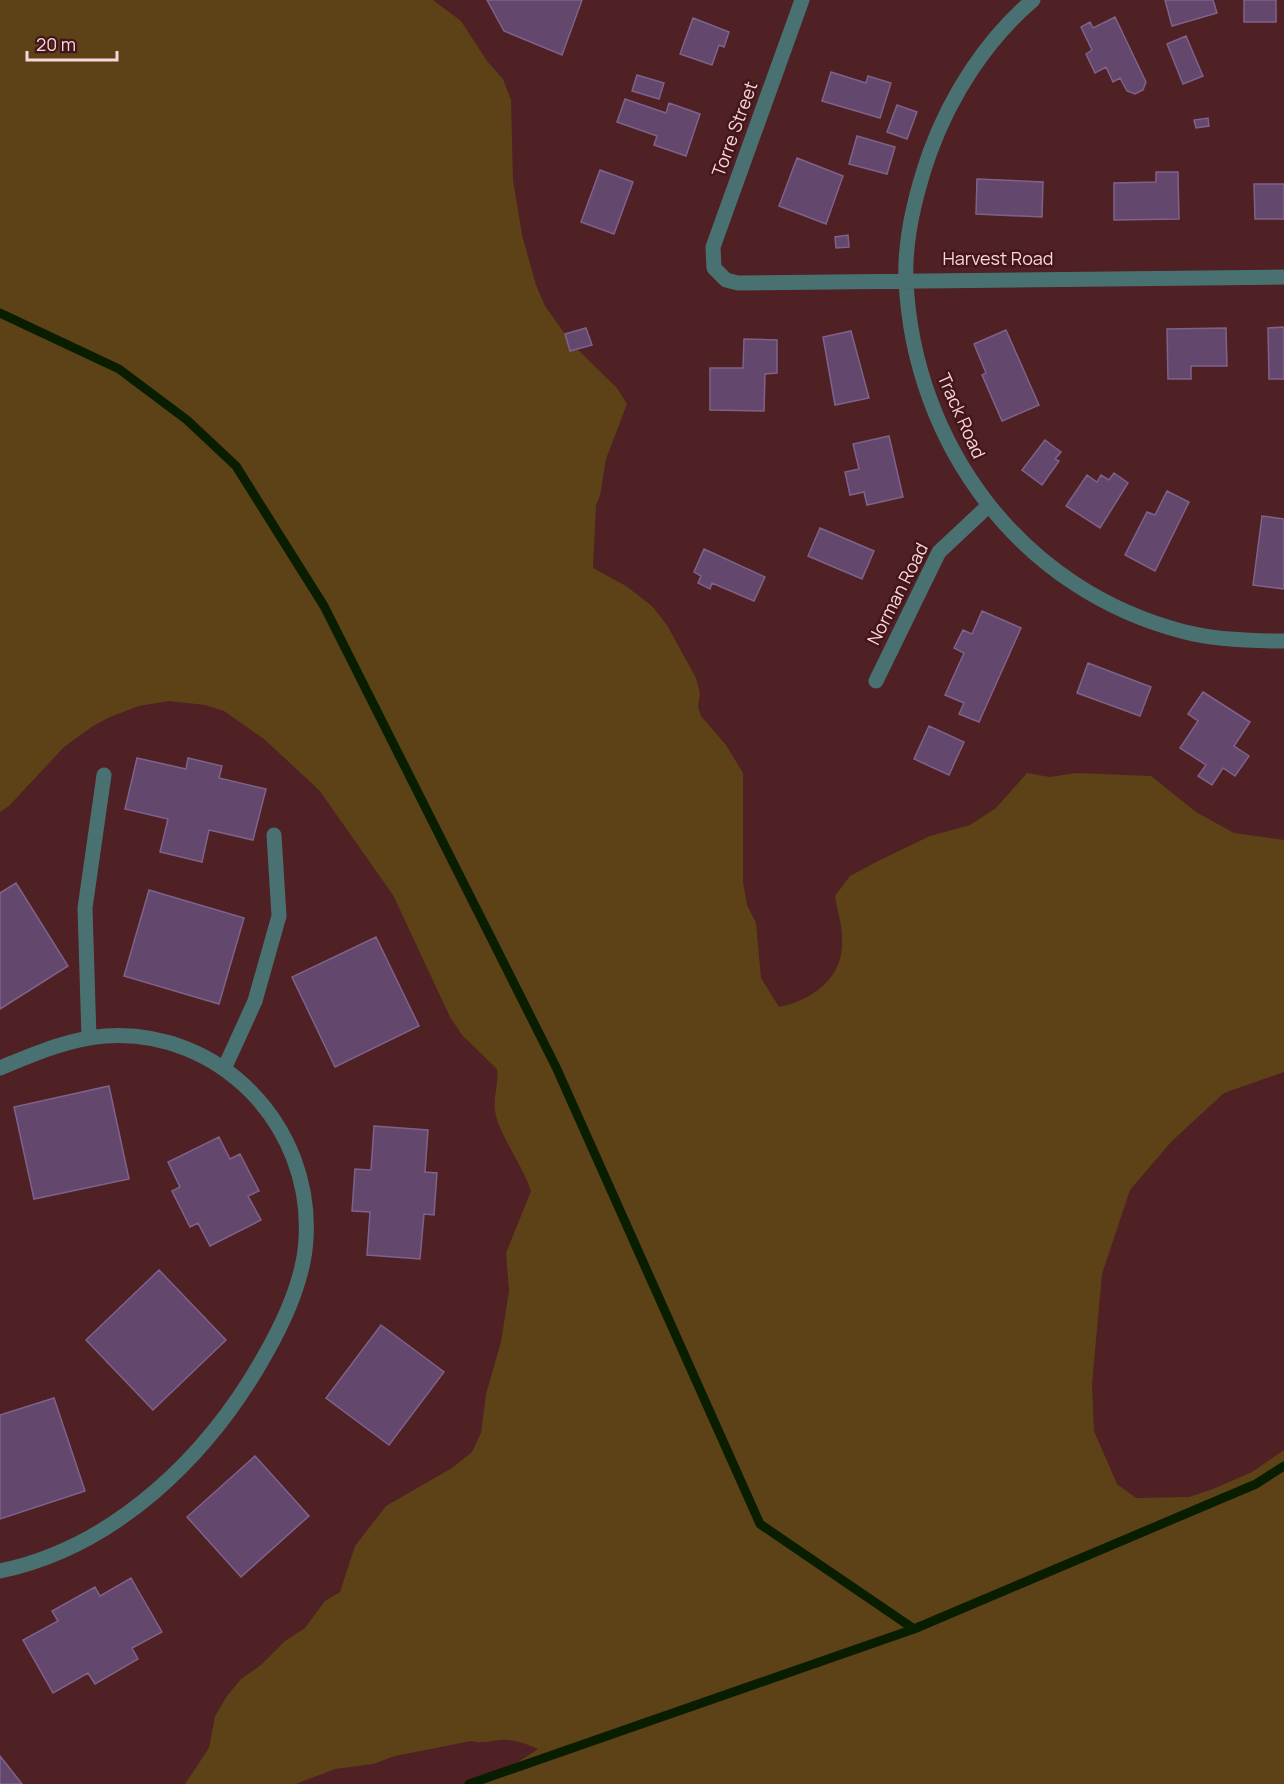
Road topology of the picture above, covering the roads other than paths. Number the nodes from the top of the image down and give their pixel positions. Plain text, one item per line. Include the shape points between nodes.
1 (802, 0) edge
2 (1033, 0) edge
3 (716, 271) joint
4 (1284, 277) edge
5 (906, 279) junction
6 (988, 506) junction
7 (1284, 641) edge
8 (876, 681) dead end
9 (104, 775) dead end
10 (274, 835) dead end
11 (89, 1038) junction
12 (0, 1068) edge
13 (224, 1069) junction
14 (0, 1571) edge

1 - 3 street, Torre Street via 713,247 711,260
2 - 5 street, Track Road via 999,33 977,62 936,137 918,187
3 - 5 street, Harvest Road via 726,280 738,283
4 - 5 street, Harvest Road
5 - 6 street, Track Road via 911,325 926,391 953,452
6 - 7 street, Track Road via 1042,559 1086,591 1121,609 1186,632
6 - 8 street, Norman Road via 939,552
9 - 11 street via 85,908
10 - 13 street via 279,916 255,1001
11 - 12 street via 43,1050
11 - 13 street via 153,1038 196,1053
13 - 14 street via 255,1095 274,1118 289,1141 305,1190 306,1242 302,1267 277,1335 216,1430 152,1493 129,1512 71,1546

